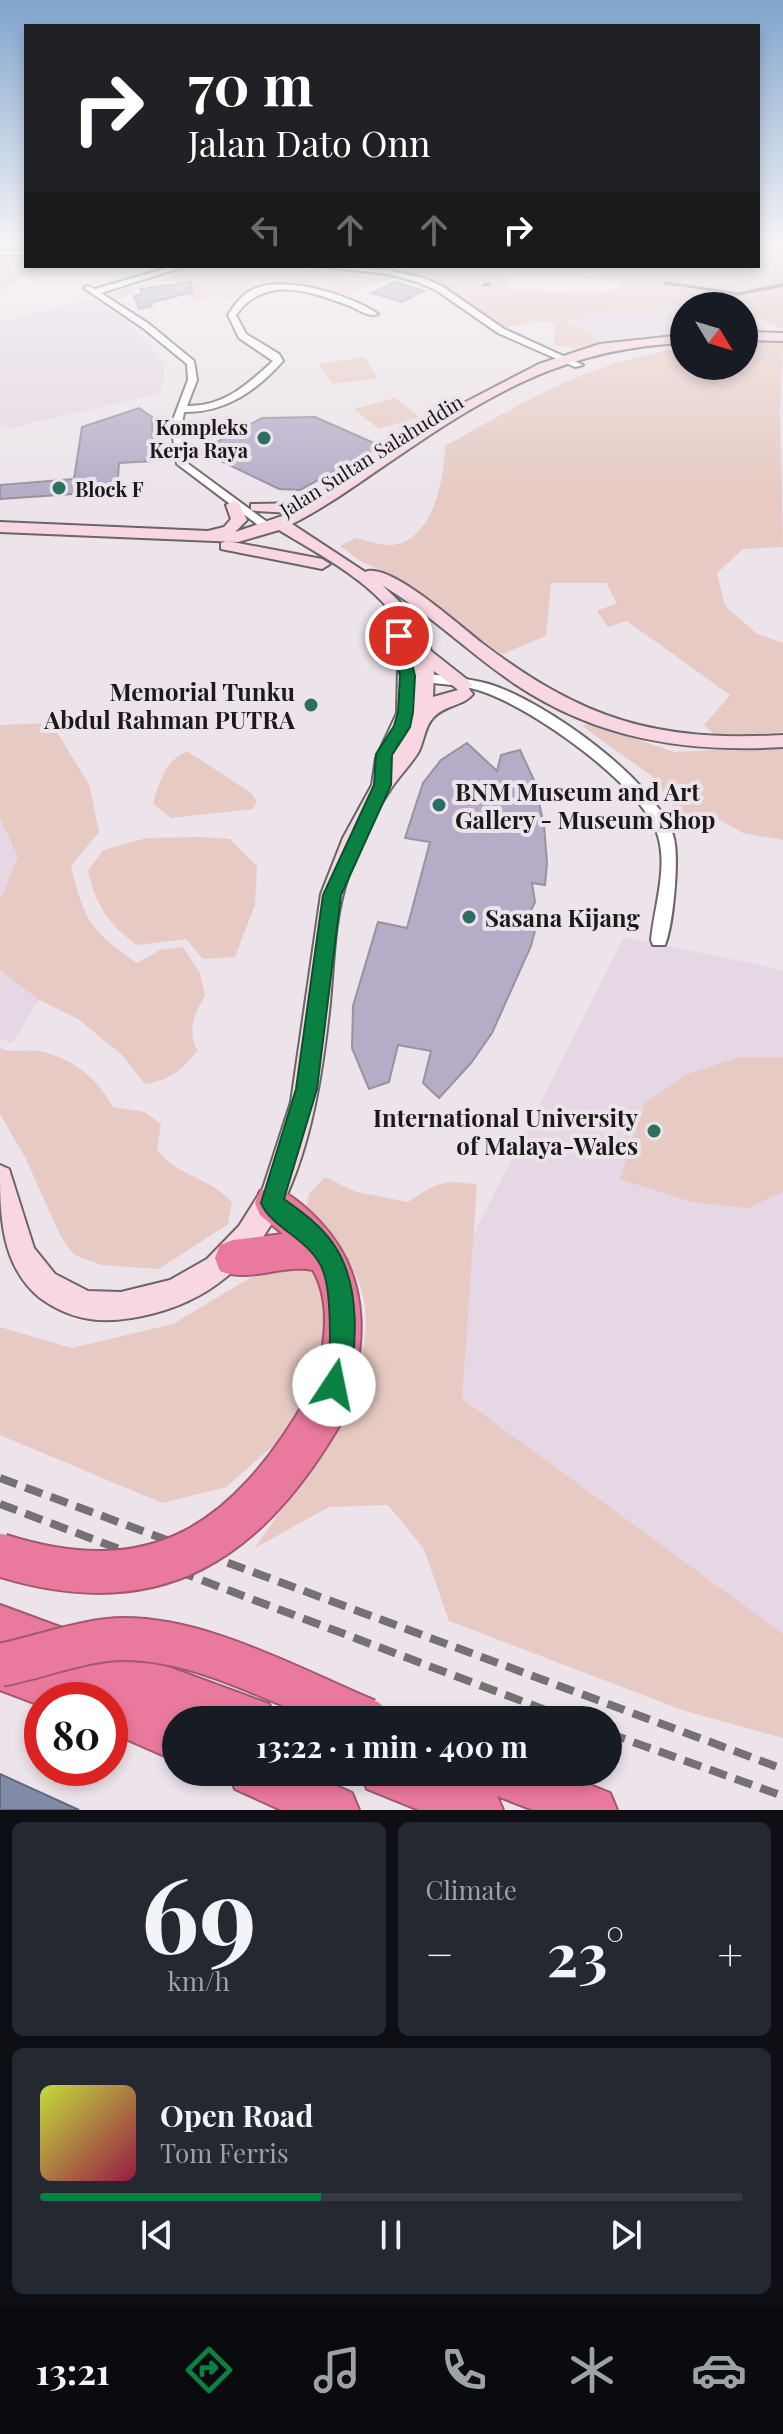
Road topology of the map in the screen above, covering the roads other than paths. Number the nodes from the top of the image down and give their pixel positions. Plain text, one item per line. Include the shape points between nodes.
1 (145, 325) edge
2 (237, 325) edge
3 (477, 325) edge
4 (758, 336) edge
5 (783, 337) edge
6 (670, 340) edge
7 (656, 341) junction
8 (537, 352) junction
9 (587, 353) junction
10 (566, 365) junction
11 (529, 376) junction
12 (182, 409) junction
13 (229, 499) junction
14 (322, 506) junction
15 (256, 507) junction
16 (0, 527) edge
17 (280, 530) junction
18 (196, 534) junction
19 (0, 535) edge
20 (225, 546) junction
21 (325, 557) junction
22 (423, 604) junction
23 (388, 610) junction
24 (454, 630) junction
25 (422, 649) junction
26 (415, 682) junction
27 (463, 690) junction
28 (421, 718) junction
29 (783, 741) edge
30 (382, 785) junction
31 (659, 940) dead end
32 (0, 1178) edge
33 (272, 1203) junction
34 (327, 1255) junction
35 (233, 1258) junction
36 (0, 1555) edge
37 (0, 1627) edge
38 (0, 1666) edge
39 (41, 1682) edge
40 (215, 1706) edge
41 (332, 1706) edge
42 (128, 1717) edge
43 (162, 1732) edge
44 (283, 1786) edge
45 (419, 1786) edge
46 (532, 1786) edge
47 (335, 1810) edge
48 (479, 1810) edge
49 (593, 1810) edge

1 - 12 street via 191,363 193,380
2 - 12 street via 242,336 278,361 236,399 207,410
3 - 8 street via 488,335
4 - 5 street
6 - 7 street, Jalan Sultan Salahuddin
7 - 9 street, Jalan Sultan Salahuddin
7 - 10 street, Jalan Sultan Salahuddin
8 - 9 street
8 - 10 street
8 - 11 street via 538,370
9 - 10 street, Jalan Sultan Salahuddin
10 - 11 street, Jalan Sultan Salahuddin
10 - 14 street, Jalan Sultan Salahuddin
11 - 14 street, Jalan Sultan Salahuddin via 477,401
12 - 13 street via 176,422 182,464
13 - 15 street via 236,494
13 - 17 street
13 - 18 street via 239,515 235,526
14 - 15 street
14 - 17 street, Jalan Sultan Salahuddin
14 - 21 street via 312,529
15 - 17 street
16 - 18 street, Jalan Sultan Salahuddin
17 - 18 street, Jalan Sultan Salahuddin via 238,537
17 - 20 street, Jalan Sultan Salahuddin via 256,543
17 - 21 street
19 - 20 street, Jalan Sultan Salahuddin
20 - 21 street
21 - 22 street via 390,582
21 - 23 street
22 - 23 street
22 - 24 street
23 - 24 street via 421,614
23 - 25 street
23 - 26 street
24 - 25 street via 436,633
24 - 29 street via 524,682 621,730 695,745
25 - 26 street
25 - 27 street
26 - 27 street
26 - 28 street
26 - 30 street via 402,727 384,754
27 - 28 street
27 - 31 street via 506,697 533,709 635,787 666,837
28 - 30 street via 408,754
30 - 33 street via 332,895 307,1089
32 - 35 street via 26,1263 60,1296 87,1306 145,1304 205,1280
33 - 34 highway via 309,1232
33 - 35 street
34 - 35 highway via 301,1250
34 - 36 highway, bridge via 341,1295 342,1342 326,1407 303,1452 269,1494 215,1541 137,1572 60,1571
37 - 40 highway
38 - 39 highway
38 - 41 highway, bridge via 111,1640 164,1645 206,1656
42 - 43 highway
44 - 47 highway
45 - 48 highway
46 - 49 highway

